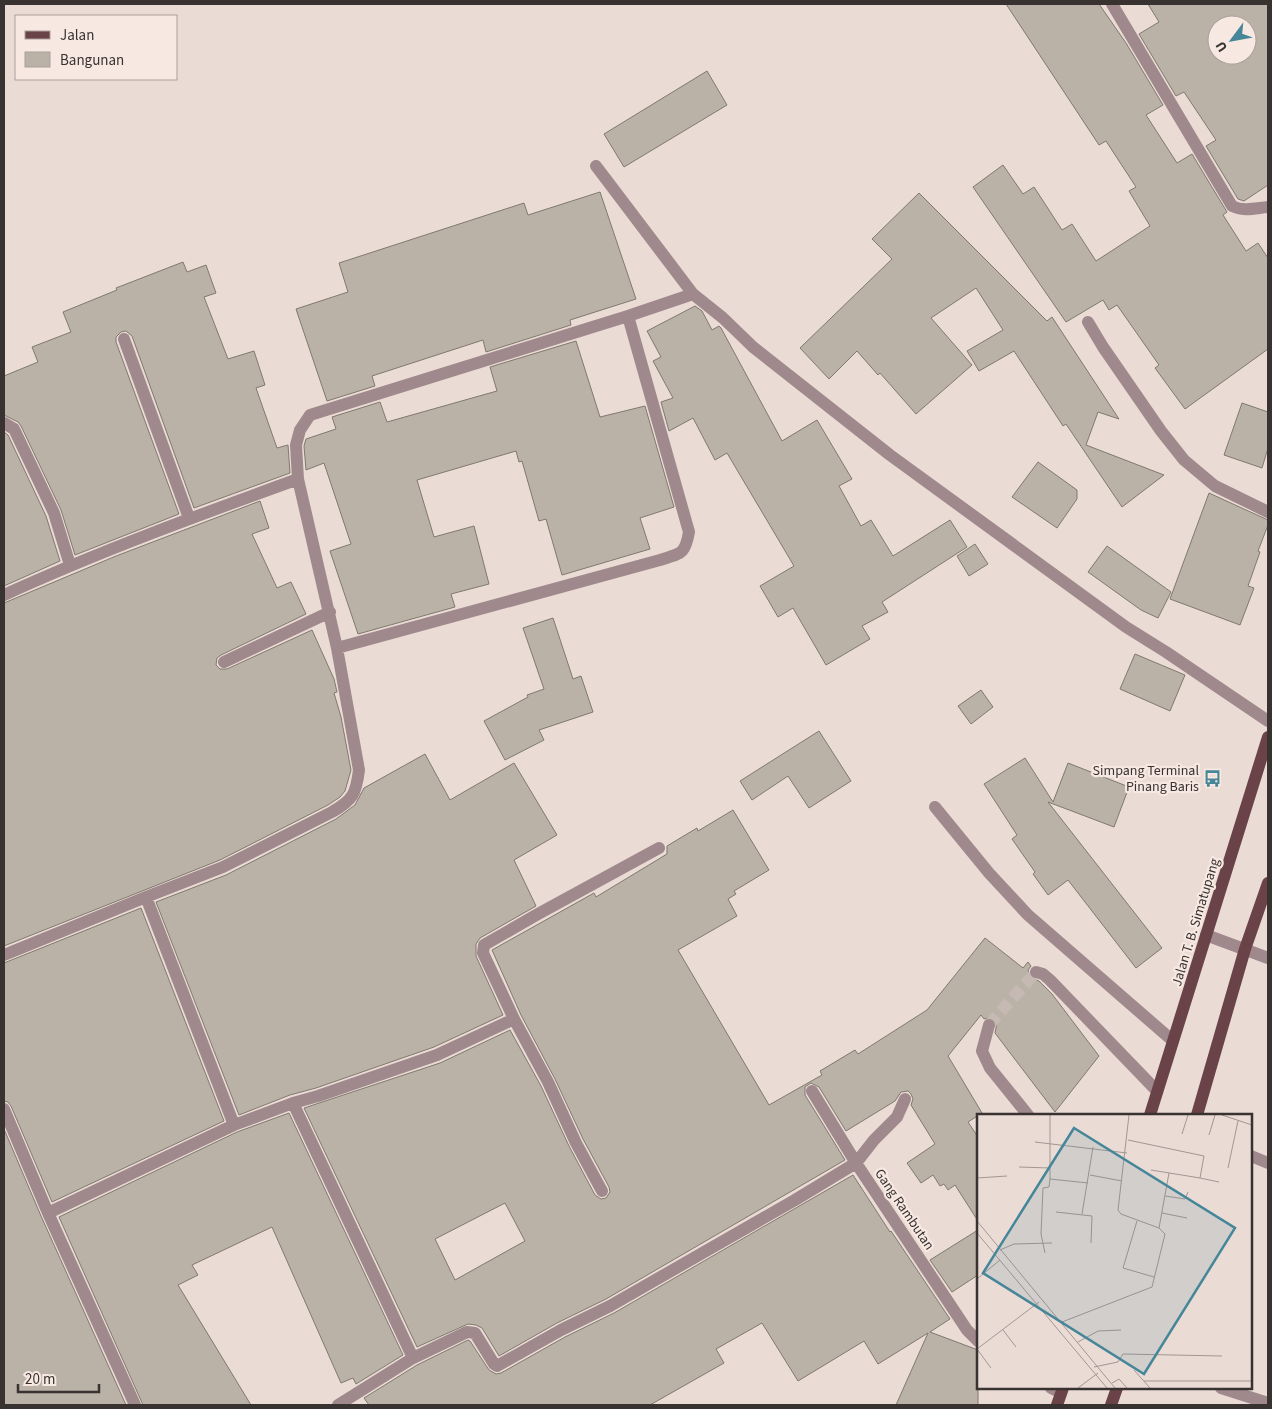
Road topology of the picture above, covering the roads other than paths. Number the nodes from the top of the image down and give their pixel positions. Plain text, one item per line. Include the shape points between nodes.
1 (1112, 4) edge
2 (596, 166) dead end
3 (1268, 207) edge
4 (694, 294) junction
5 (628, 316) junction
6 (1088, 322) dead end
7 (124, 339) dead end
8 (4, 423) edge
9 (298, 479) junction
10 (1268, 512) edge
11 (189, 518) junction
12 (70, 565) junction
13 (4, 595) edge
14 (330, 612) junction
15 (337, 648) junction
16 (224, 662) dead end
17 (1268, 721) edge
18 (1268, 737) edge
19 (935, 807) dead end
20 (660, 848) dead end
21 (1268, 884) edge
22 (146, 897) junction
23 (1206, 935) junction
24 (1245, 949) junction
25 (4, 955) edge
26 (1268, 958) edge
27 (1036, 972) dead end
28 (514, 1019) junction
29 (989, 1025) tunnel mouth
30 (1173, 1041) junction
31 (812, 1091) dead end
32 (1158, 1091) junction
33 (905, 1100) dead end
34 (293, 1103) junction
35 (4, 1110) edge
36 (1027, 1114) edge
37 (1150, 1114) edge
38 (1197, 1114) edge
39 (234, 1125) junction
40 (1252, 1156) edge
41 (856, 1163) junction
42 (1268, 1163) edge
43 (602, 1191) dead end
44 (48, 1213) junction
45 (977, 1339) edge
46 (412, 1358) junction
47 (1117, 1389) edge
48 (1224, 1389) edge
49 (1268, 1403) edge
50 (344, 1404) edge
51 (135, 1405) edge
52 (1111, 1405) edge

1 - 3 street via 1232,206 1245,210
2 - 4 street
4 - 5 street
4 - 17 street via 753,347 897,461 1126,627
5 - 9 street via 310,415 300,430 296,445
5 - 15 street via 689,532 686,547 681,553
6 - 10 street via 1184,460 1216,486
7 - 11 street
8 - 12 street via 14,429 54,513
9 - 11 street
9 - 14 street
11 - 12 street
12 - 13 street
14 - 15 street
14 - 16 street
15 - 22 street via 359,770 352,797 332,812 223,867
18 - 23 main road, Jalan T. B. Simatupang
19 - 30 street via 1028,915
20 - 28 street via 484,945 483,953
21 - 24 main road
22 - 25 street
22 - 39 street
23 - 24 street
23 - 30 main road, Jalan T. B. Simatupang
24 - 26 street
24 - 38 main road
27 - 32 street via 1050,980
28 - 34 street via 437,1055
28 - 43 street
29 - 36 street via 982,1051 990,1068
30 - 32 main road, Jalan T. B. Simatupang
31 - 41 street, Gang Rambutan
32 - 37 main road, Jalan T. B. Simatupang
33 - 41 street via 897,1117
34 - 39 street
34 - 46 street
35 - 44 street
39 - 44 street
40 - 42 street
41 - 45 street, Gang Rambutan via 967,1330
41 - 46 street via 610,1306 498,1366 475,1333 471,1332
44 - 51 street
46 - 50 street
47 - 52 main road
48 - 49 street

